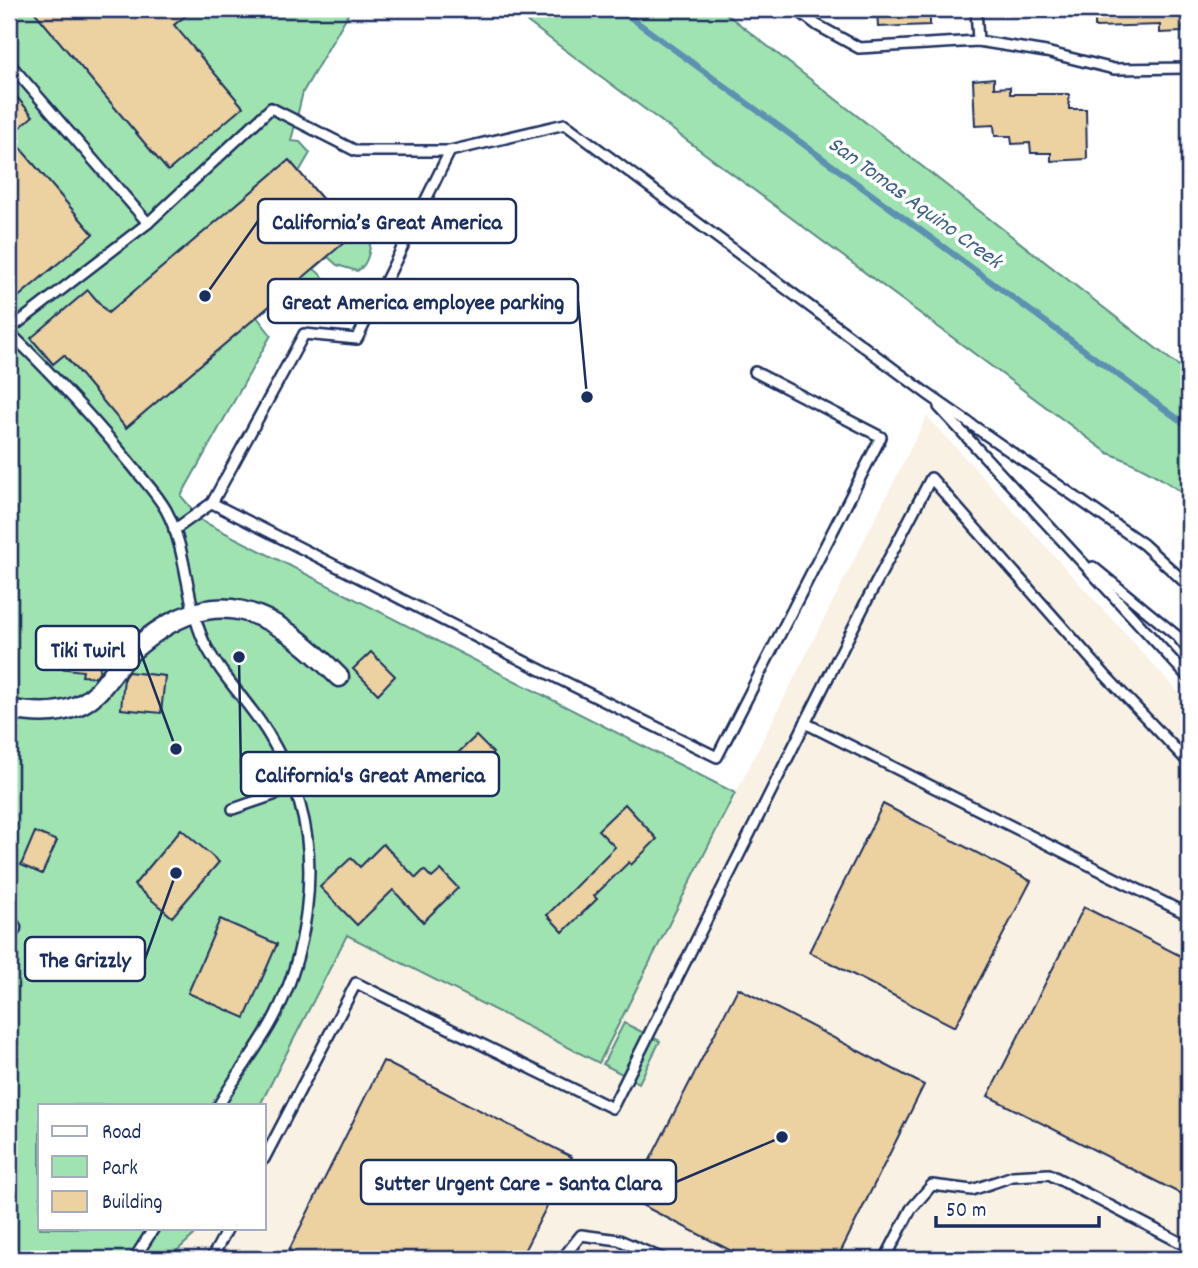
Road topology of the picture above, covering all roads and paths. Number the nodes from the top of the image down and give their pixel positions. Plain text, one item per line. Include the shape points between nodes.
1 (796, 9) edge
2 (976, 9) edge
3 (978, 41) junction
4 (9, 63) edge
5 (1189, 68) edge
6 (450, 151) junction
7 (148, 223) junction
8 (9, 331) edge
9 (755, 372) dead end
10 (926, 393) junction
11 (212, 503) junction
12 (174, 530) junction
13 (1065, 543) junction
14 (1189, 586) edge
15 (194, 611) junction
16 (1189, 651) edge
17 (339, 677) dead end
18 (1189, 678) edge
19 (9, 709) edge
20 (805, 723) junction
21 (1189, 763) edge
22 (294, 788) junction
23 (233, 809) dead end
24 (1189, 915) edge
25 (220, 1104) edge
26 (266, 1155) edge
27 (153, 1230) edge
28 (228, 1230) edge
29 (1189, 1247) edge
30 (134, 1259) edge
31 (214, 1259) edge
32 (562, 1259) edge
33 (663, 1259) edge
34 (885, 1259) edge

1 - 3 lane via 859,48
2 - 3 lane
3 - 5 lane via 1114,69
4 - 7 lane
6 - 7 lane via 356,151 271,108
6 - 10 lane via 565,124
6 - 11 lane via 357,339 304,334
7 - 8 lane
8 - 12 lane via 96,421 154,492
9 - 11 lane via 881,437 717,757
10 - 13 lane
10 - 14 lane via 1143,544
11 - 12 lane
12 - 15 lane
13 - 16 lane
13 - 18 lane
15 - 17 street via 229,610 262,616 295,636
15 - 19 street via 133,650 90,699 62,710
15 - 22 lane via 206,645 269,735
20 - 21 lane via 931,478
20 - 24 lane
20 - 26 lane via 612,1108 356,983
22 - 23 lane
22 - 25 lane via 307,836 308,888 300,949 274,1017
27 - 30 lane
28 - 31 lane
29 - 34 lane via 1049,1174 1013,1176 972,1190 932,1185 911,1209
32 - 33 lane via 581,1235 620,1240

